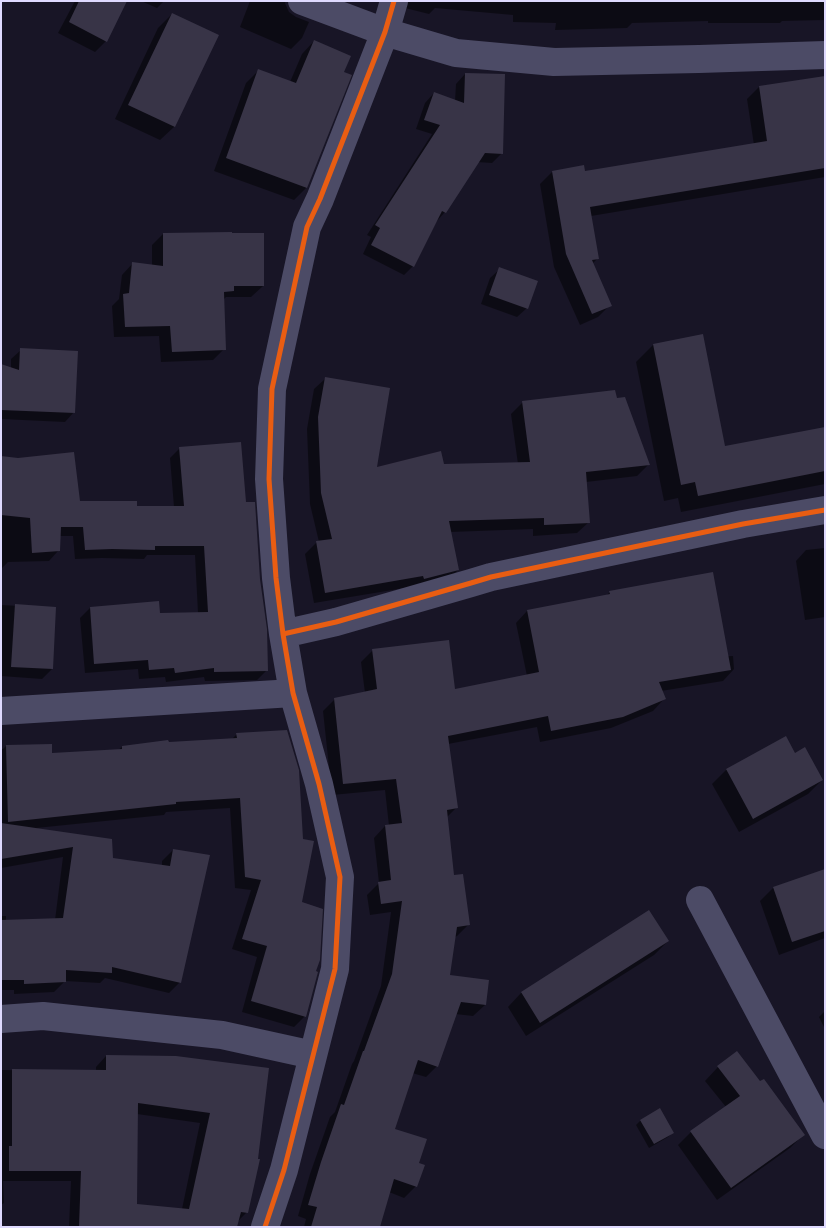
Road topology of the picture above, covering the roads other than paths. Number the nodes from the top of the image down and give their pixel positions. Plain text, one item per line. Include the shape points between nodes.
1 (302, 1) edge
2 (394, 1) edge
3 (385, 32) junction
4 (825, 55) edge
5 (825, 510) edge
6 (283, 634) junction
7 (293, 693) junction
8 (1, 711) edge
9 (700, 900) dead end
10 (1, 1019) edge
11 (313, 1056) junction
12 (825, 1135) edge
13 (265, 1227) edge

1 - 3 street
2 - 3 street
3 - 4 street via 456,54 554,62
3 - 6 street via 307,227 272,389 269,479
5 - 6 street via 743,524 481,580
6 - 7 street
7 - 8 street
7 - 11 street via 320,784 340,877 335,969
9 - 12 street
10 - 11 street via 43,1016 222,1035
11 - 13 street via 284,1170

